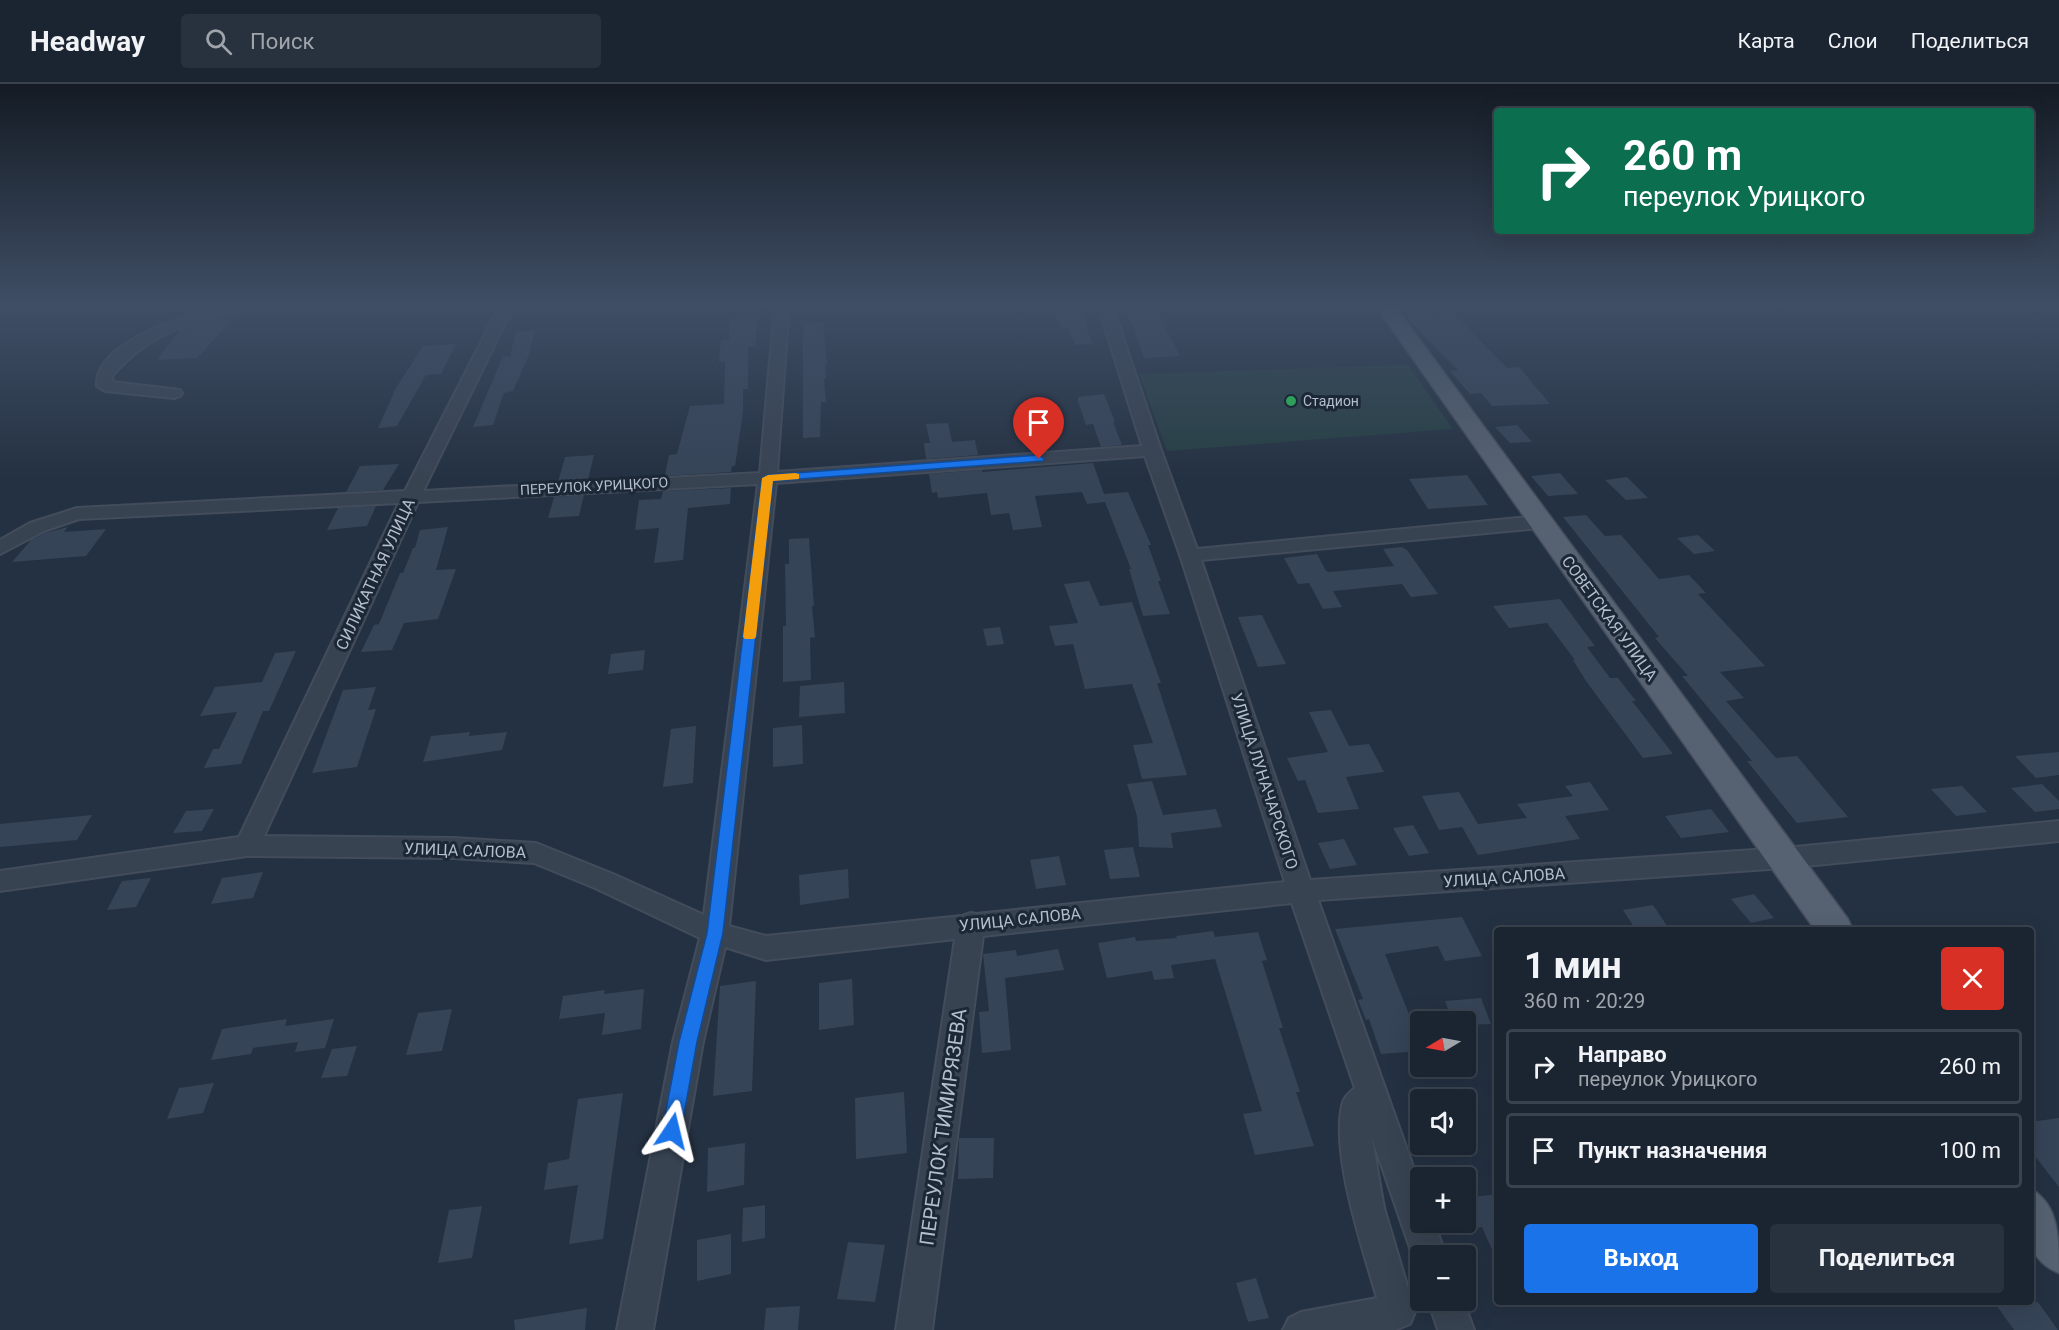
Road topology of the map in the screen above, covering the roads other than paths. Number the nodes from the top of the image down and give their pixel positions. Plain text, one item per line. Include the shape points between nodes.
1 (113, 363) edge
2 (478, 363) edge
3 (777, 363) edge
4 (1124, 363) edge
5 (1427, 363) edge
6 (174, 393) dead end
7 (1152, 450) junction
8 (768, 478) junction
9 (412, 495) junction
10 (1540, 522) junction
11 (0, 548) edge
12 (1190, 555) junction
13 (2059, 831) edge
14 (248, 846) junction
15 (1785, 858) junction
16 (0, 881) edge
17 (1301, 891) junction
18 (971, 924) junction
19 (1833, 927) edge
20 (715, 933) junction
21 (1372, 1092) junction
22 (2034, 1215) edge
23 (1426, 1245) edge
24 (2059, 1251) edge
25 (1449, 1311) edge
26 (1401, 1321) edge
27 (635, 1330) edge
28 (914, 1330) edge
29 (1301, 1330) edge
30 (1456, 1330) edge

1 - 6 street via 104,375 105,386
2 - 9 street, СИЛИКАТНАЯ УЛИЦА
3 - 8 street
4 - 7 street, УЛИЦА ЛУНАЧАРСКОГО
5 - 10 main road, СОВЕТСКАЯ УЛИЦА
7 - 8 street, ПЕРЕУЛОК УРИЦКОГО
7 - 12 street, УЛИЦА ЛУНАЧАРСКОГО
8 - 9 street, ПЕРЕУЛОК УРИЦКОГО
8 - 20 street
9 - 11 street, ПЕРЕУЛОК УРИЦКОГО via 76,514 37,526
9 - 14 street, СИЛИКАТНАЯ УЛИЦА
10 - 12 street
10 - 15 main road, СОВЕТСКАЯ УЛИЦА
12 - 17 street, УЛИЦА ЛУНАЧАРСКОГО
13 - 15 street, УЛИЦА САЛОВА
14 - 16 street, УЛИЦА САЛОВА
14 - 20 street, УЛИЦА САЛОВА via 536,853
15 - 17 street, УЛИЦА САЛОВА
15 - 19 main road, СОВЕТСКАЯ УЛИЦА
17 - 18 street, УЛИЦА САЛОВА
17 - 21 street, УЛИЦА ЛУНАЧАРСКОГО
18 - 20 street, УЛИЦА САЛОВА via 766,948
18 - 28 street, ПЕРЕУЛОК ТИМИРЯЗЕВА
20 - 27 street via 688,1042
21 - 23 street, УЛИЦА ЛУНАЧАРСКОГО
21 - 26 street via 1356,1106 1356,1144 1368,1208
22 - 24 main road
25 - 30 street
26 - 29 street

